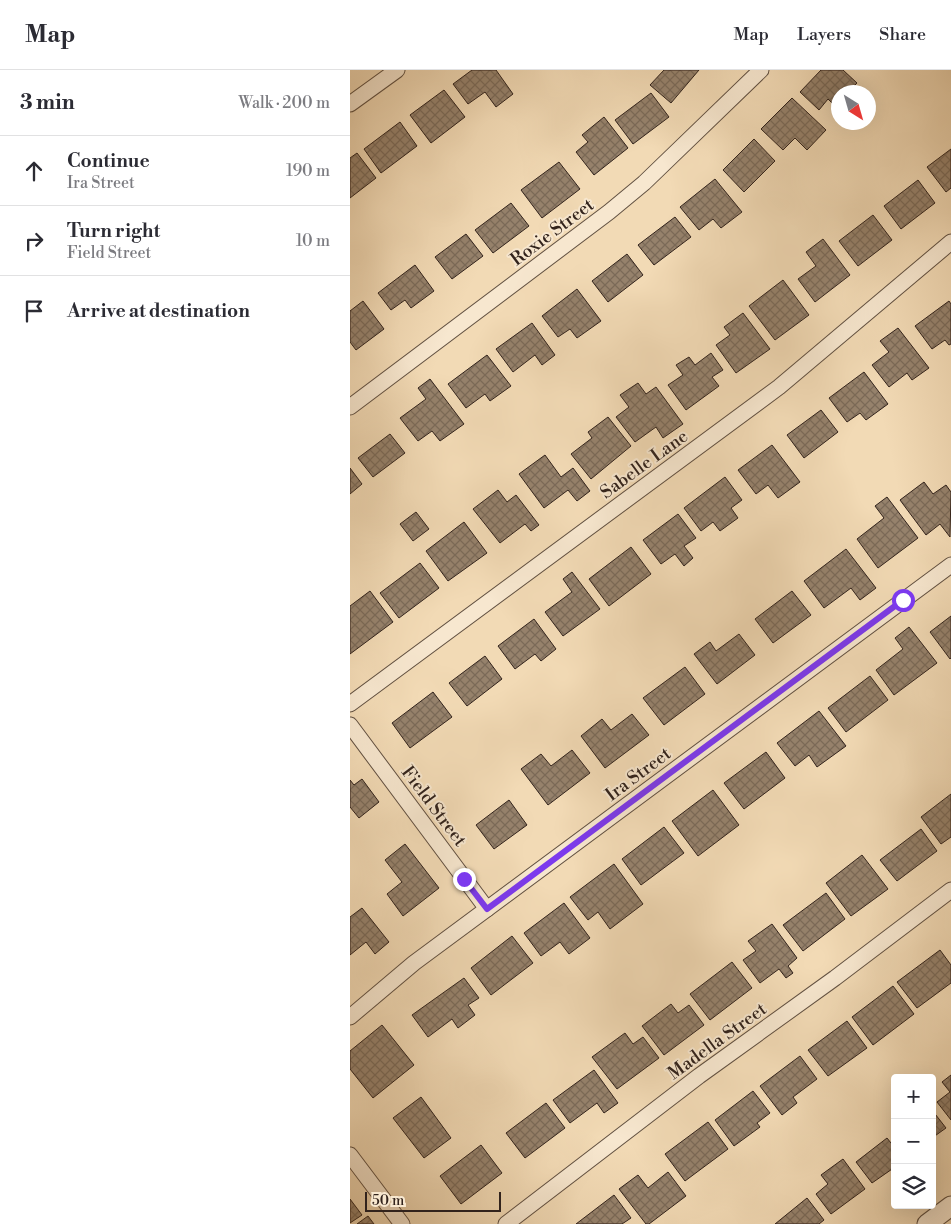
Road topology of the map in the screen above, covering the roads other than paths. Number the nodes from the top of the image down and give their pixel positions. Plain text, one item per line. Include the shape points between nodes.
1 (397, 70) edge
2 (761, 70) edge
3 (350, 104) edge
4 (951, 242) edge
5 (350, 407) edge
6 (951, 565) edge
7 (350, 704) edge
8 (350, 725) edge
9 (951, 890) edge
10 (487, 909) junction
11 (350, 1016) edge
12 (350, 1155) edge
13 (951, 1206) edge
14 (402, 1224) edge
15 (506, 1224) edge
16 (926, 1224) edge

1 - 3 street
2 - 5 street, Roxie Street via 644,183 609,212
4 - 7 street, Sabelle Lane via 779,387
6 - 10 street, Ira Street
8 - 10 street, Field Street
9 - 15 street, Madella Street via 699,1076
10 - 11 street, Ira Street
12 - 14 street
13 - 16 street

